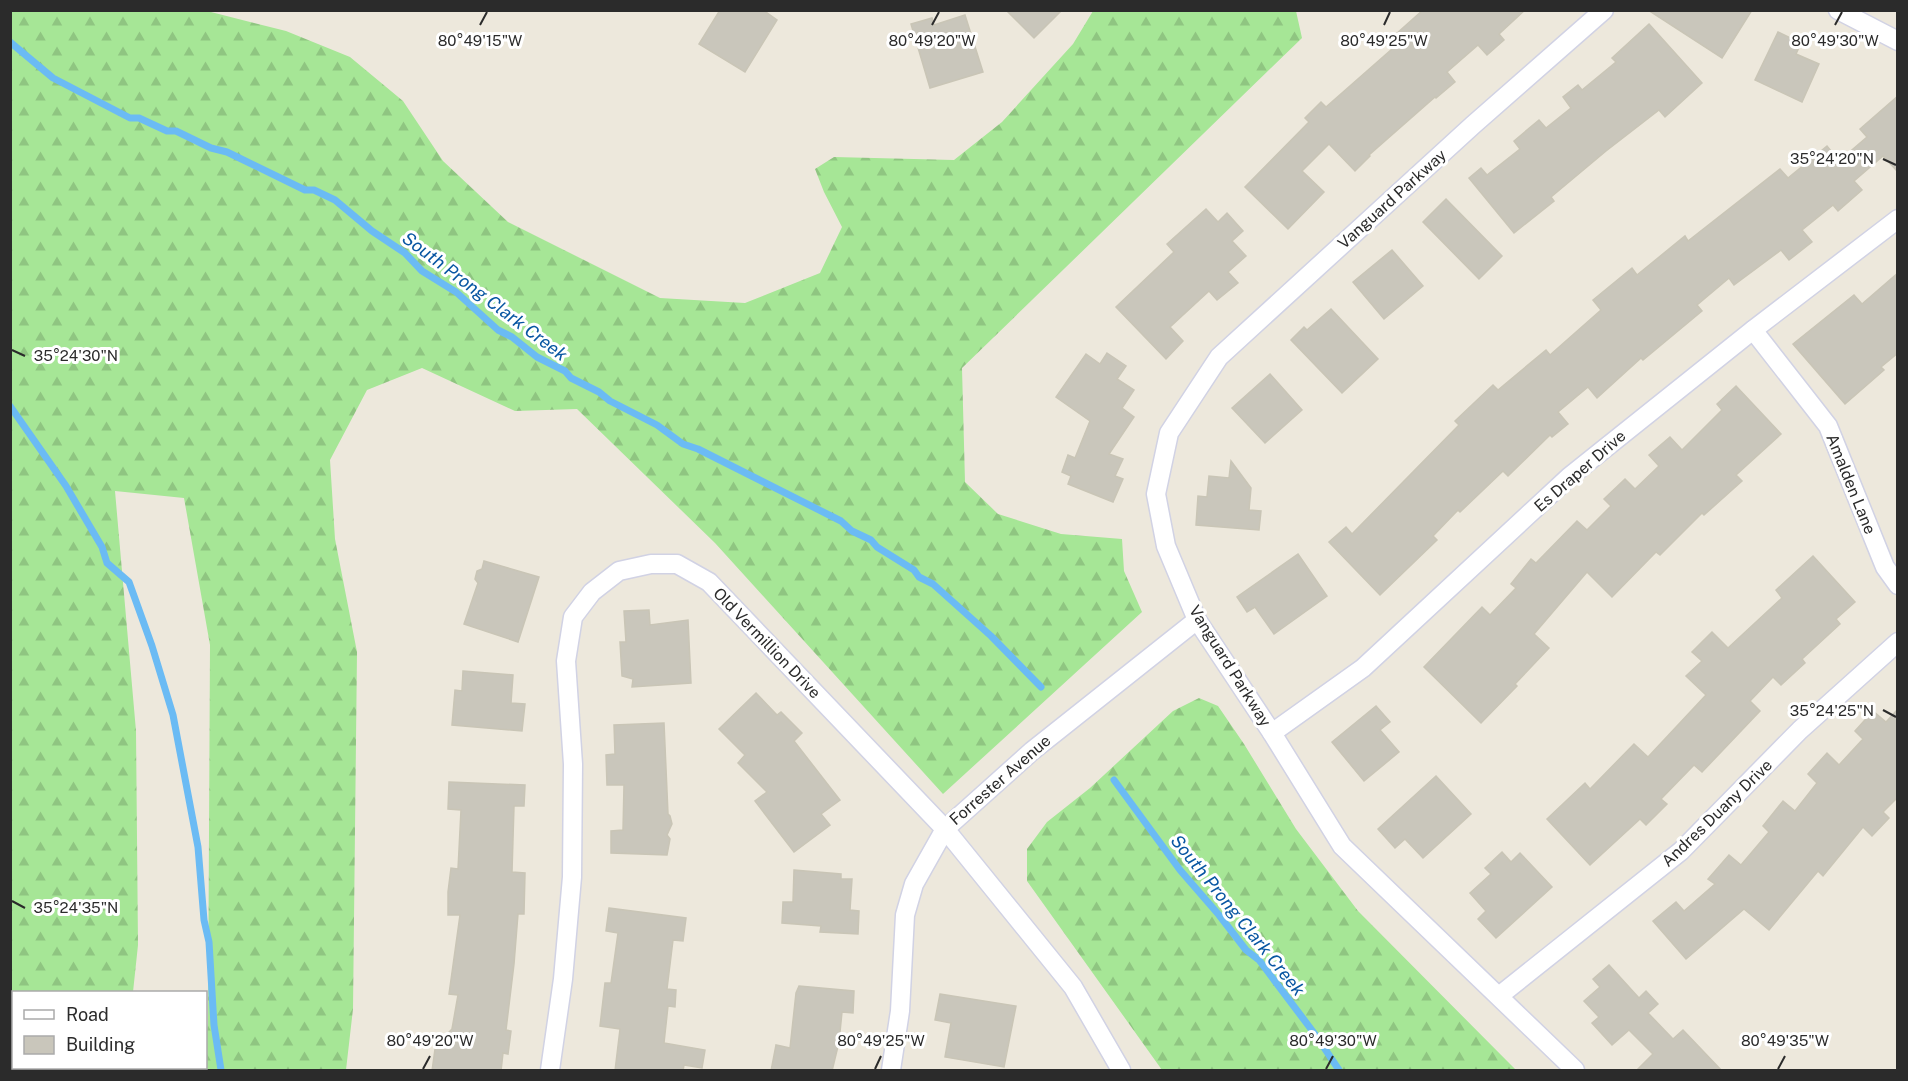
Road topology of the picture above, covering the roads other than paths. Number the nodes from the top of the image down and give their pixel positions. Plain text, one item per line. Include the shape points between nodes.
1 (1604, 10) edge
2 (1838, 10) edge
3 (1898, 41) edge
4 (1898, 219) edge
5 (1753, 330) junction
6 (1898, 585) edge
7 (1197, 620) junction
8 (1898, 642) edge
9 (1272, 733) junction
10 (945, 829) junction
11 (1498, 996) junction
12 (550, 1071) edge
13 (891, 1071) edge
14 (1121, 1071) edge
15 (1575, 1071) edge

1 - 7 street, Vanguard Parkway via 1219,357 1169,433 1156,494 1166,546
2 - 3 street
4 - 5 street, Es Draper Drive
5 - 6 street, Amalden Lane via 1828,426 1885,567
5 - 9 street, Es Draper Drive via 1569,477 1363,668
7 - 9 street, Vanguard Parkway
7 - 10 street, Forrester Avenue via 1032,751
8 - 11 street, Andres Duany Drive via 1800,730 1681,851
9 - 11 street, Vanguard Parkway via 1342,846
10 - 12 street, Old Vermillion Drive via 709,582 677,564 651,564 619,571 592,592 573,617 566,661 573,764 573,877
10 - 13 street, Forrester Avenue via 914,884 904,915 900,1011
10 - 14 street, Old Vermillion Drive via 1073,987
11 - 15 street, Vanguard Parkway

